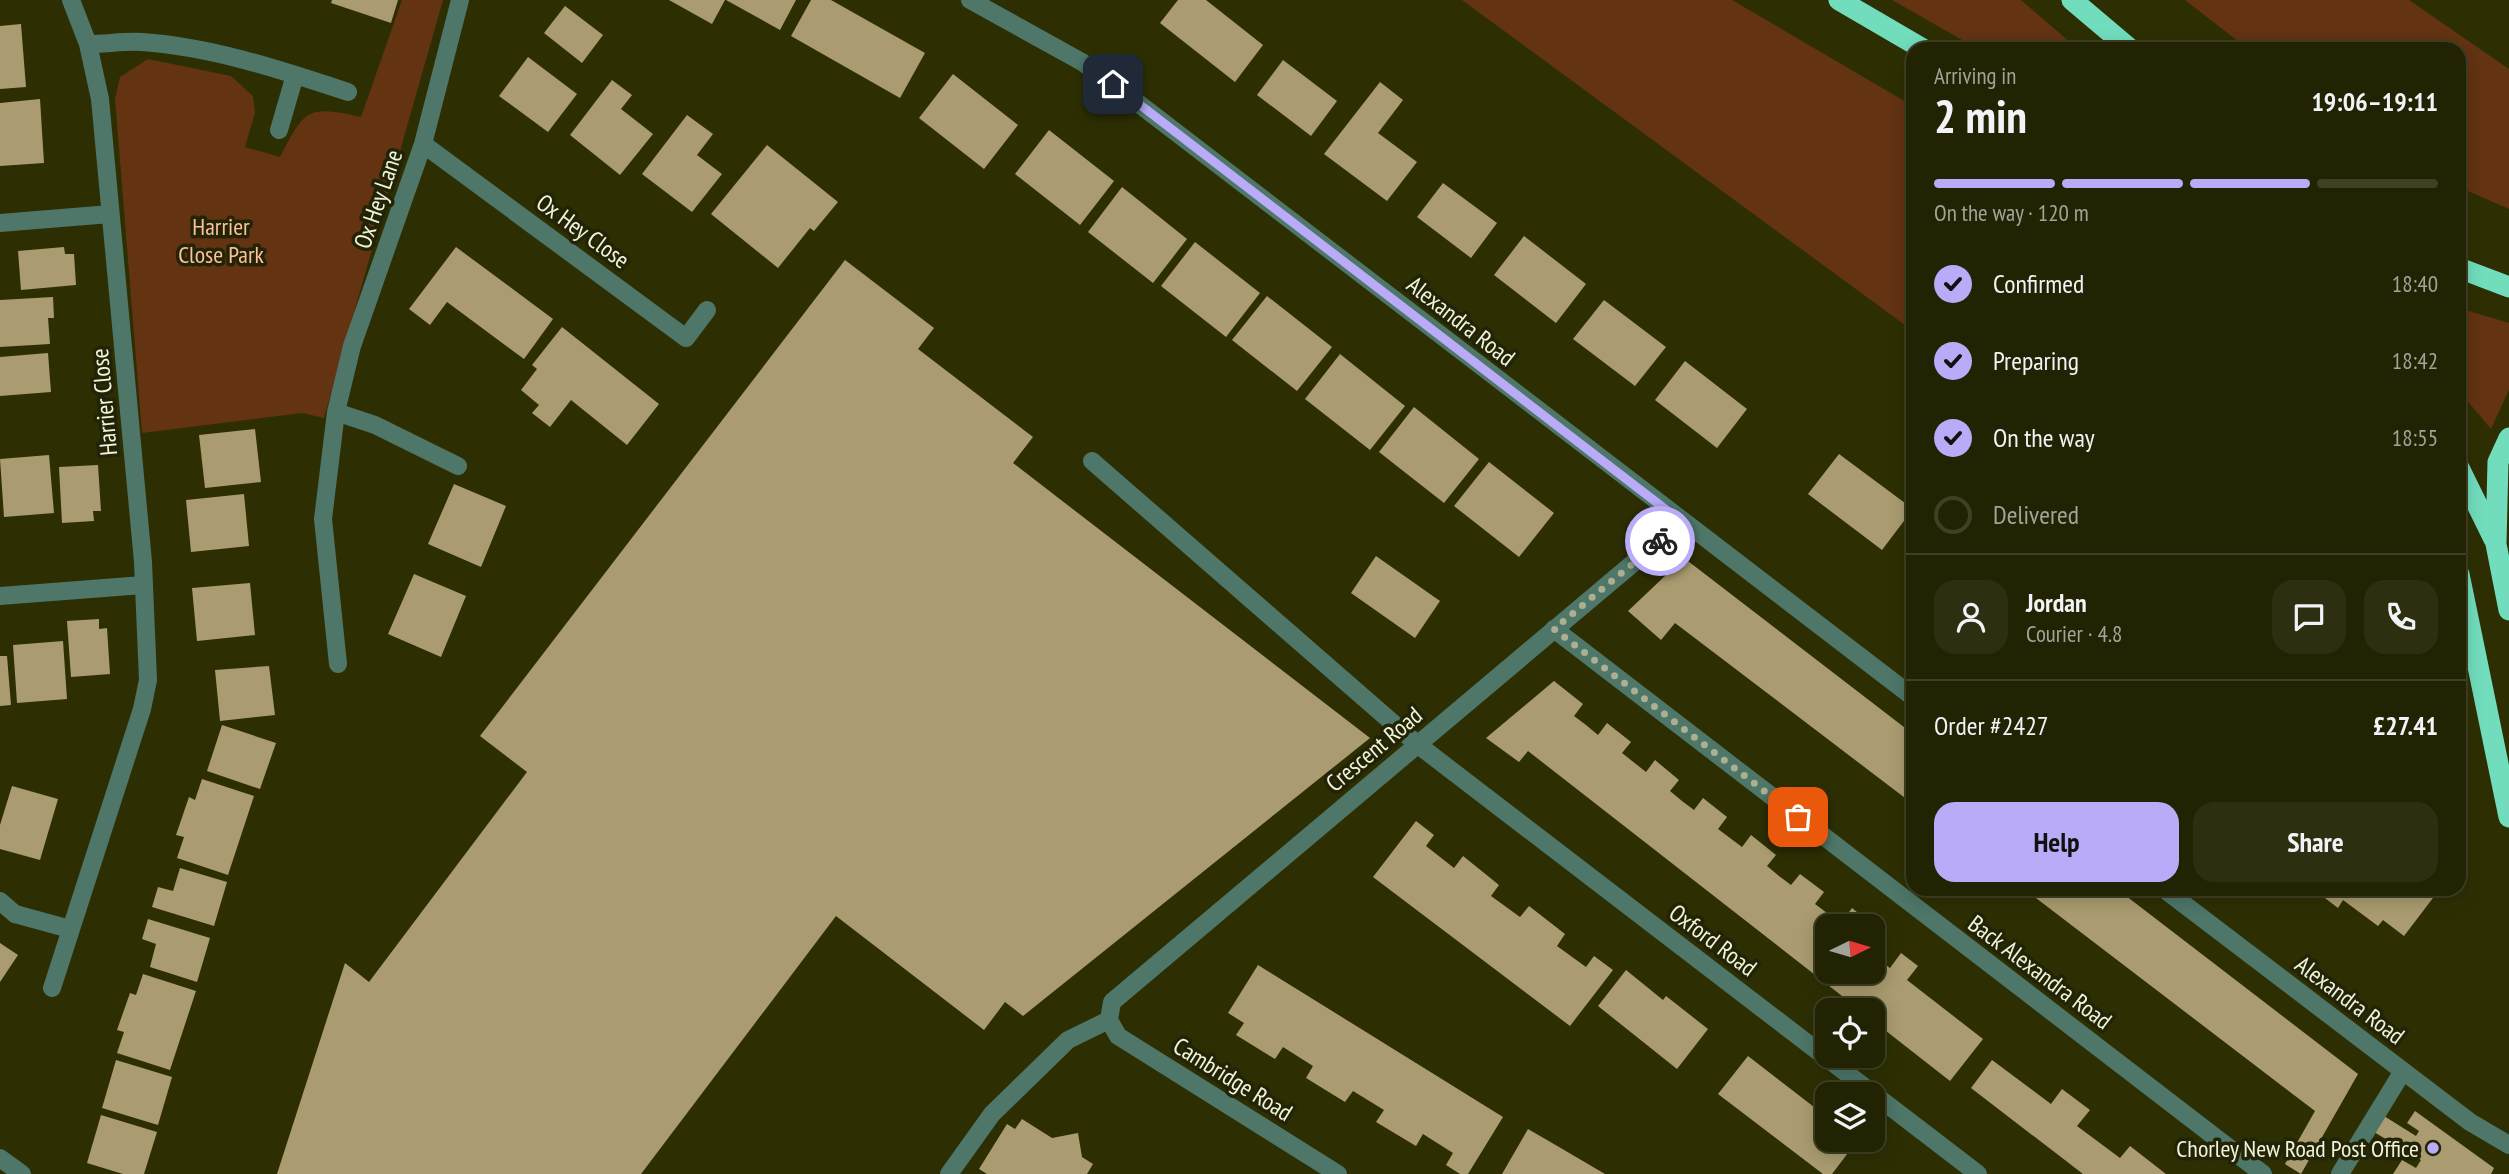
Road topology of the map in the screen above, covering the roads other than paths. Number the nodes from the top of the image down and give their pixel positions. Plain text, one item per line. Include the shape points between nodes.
1 (71, 0) edge
2 (460, 0) edge
3 (970, 0) edge
4 (1839, 0) edge
5 (2072, 0) edge
6 (1911, 42) edge
7 (2122, 42) edge
8 (88, 44) junction
9 (295, 75) junction
10 (348, 92) dead end
11 (279, 130) dead end
12 (423, 144) junction
13 (110, 214) junction
14 (0, 223) edge
15 (2466, 271) edge
16 (2509, 287) edge
17 (707, 310) dead end
18 (336, 412) junction
19 (2509, 438) edge
20 (1092, 461) dead end
21 (458, 466) dead end
22 (2466, 482) edge
23 (1682, 522) junction
24 (2496, 544) junction
25 (143, 585) junction
26 (0, 596) edge
27 (2466, 607) edge
28 (2509, 610) edge
29 (1554, 629) junction
30 (338, 664) dead end
31 (1906, 692) edge
32 (1417, 744) junction
33 (2509, 817) edge
34 (2173, 896) edge
35 (0, 901) edge
36 (70, 929) junction
37 (52, 988) dead end
38 (1109, 1020) junction
39 (2403, 1071) junction
40 (2509, 1145) edge
41 (0, 1158) edge
42 (22, 1174) edge
43 (949, 1174) edge
44 (1338, 1174) edge
45 (1978, 1174) edge
46 (2263, 1174) edge
47 (2340, 1174) edge

1 - 8 street, Harrier Close
2 - 12 street, Ox Hey Lane
3 - 23 street, Alexandra Road via 1113,84
4 - 6 highway
5 - 7 highway
8 - 9 street via 169,46 254,61
8 - 13 street, Harrier Close via 100,99
9 - 10 street
9 - 11 street
12 - 17 street, Ox Hey Close via 686,338
12 - 18 street, Ox Hey Lane via 352,346
13 - 14 street
13 - 25 street, Harrier Close
15 - 16 highway
18 - 21 street via 375,425
18 - 30 street, Ox Hey Lane via 323,501
19 - 24 highway via 2498,462
20 - 32 street, Oxford Road
22 - 24 highway
23 - 29 street, Crescent Road
23 - 31 street, Alexandra Road
24 - 28 highway
25 - 26 street
25 - 36 street, Harrier Close via 148,680 142,709
27 - 33 highway
29 - 32 street, Crescent Road
29 - 46 street, Back Alexandra Road
32 - 38 street, Crescent Road via 1111,1002
32 - 45 street, Oxford Road
34 - 39 street, Alexandra Road
35 - 36 street via 15,914
36 - 37 street, Harrier Close
38 - 43 street via 1068,1040 992,1114
38 - 44 street, Cambridge Road via 1118,1036
39 - 40 street, Alexandra Road
39 - 47 street
41 - 42 street

